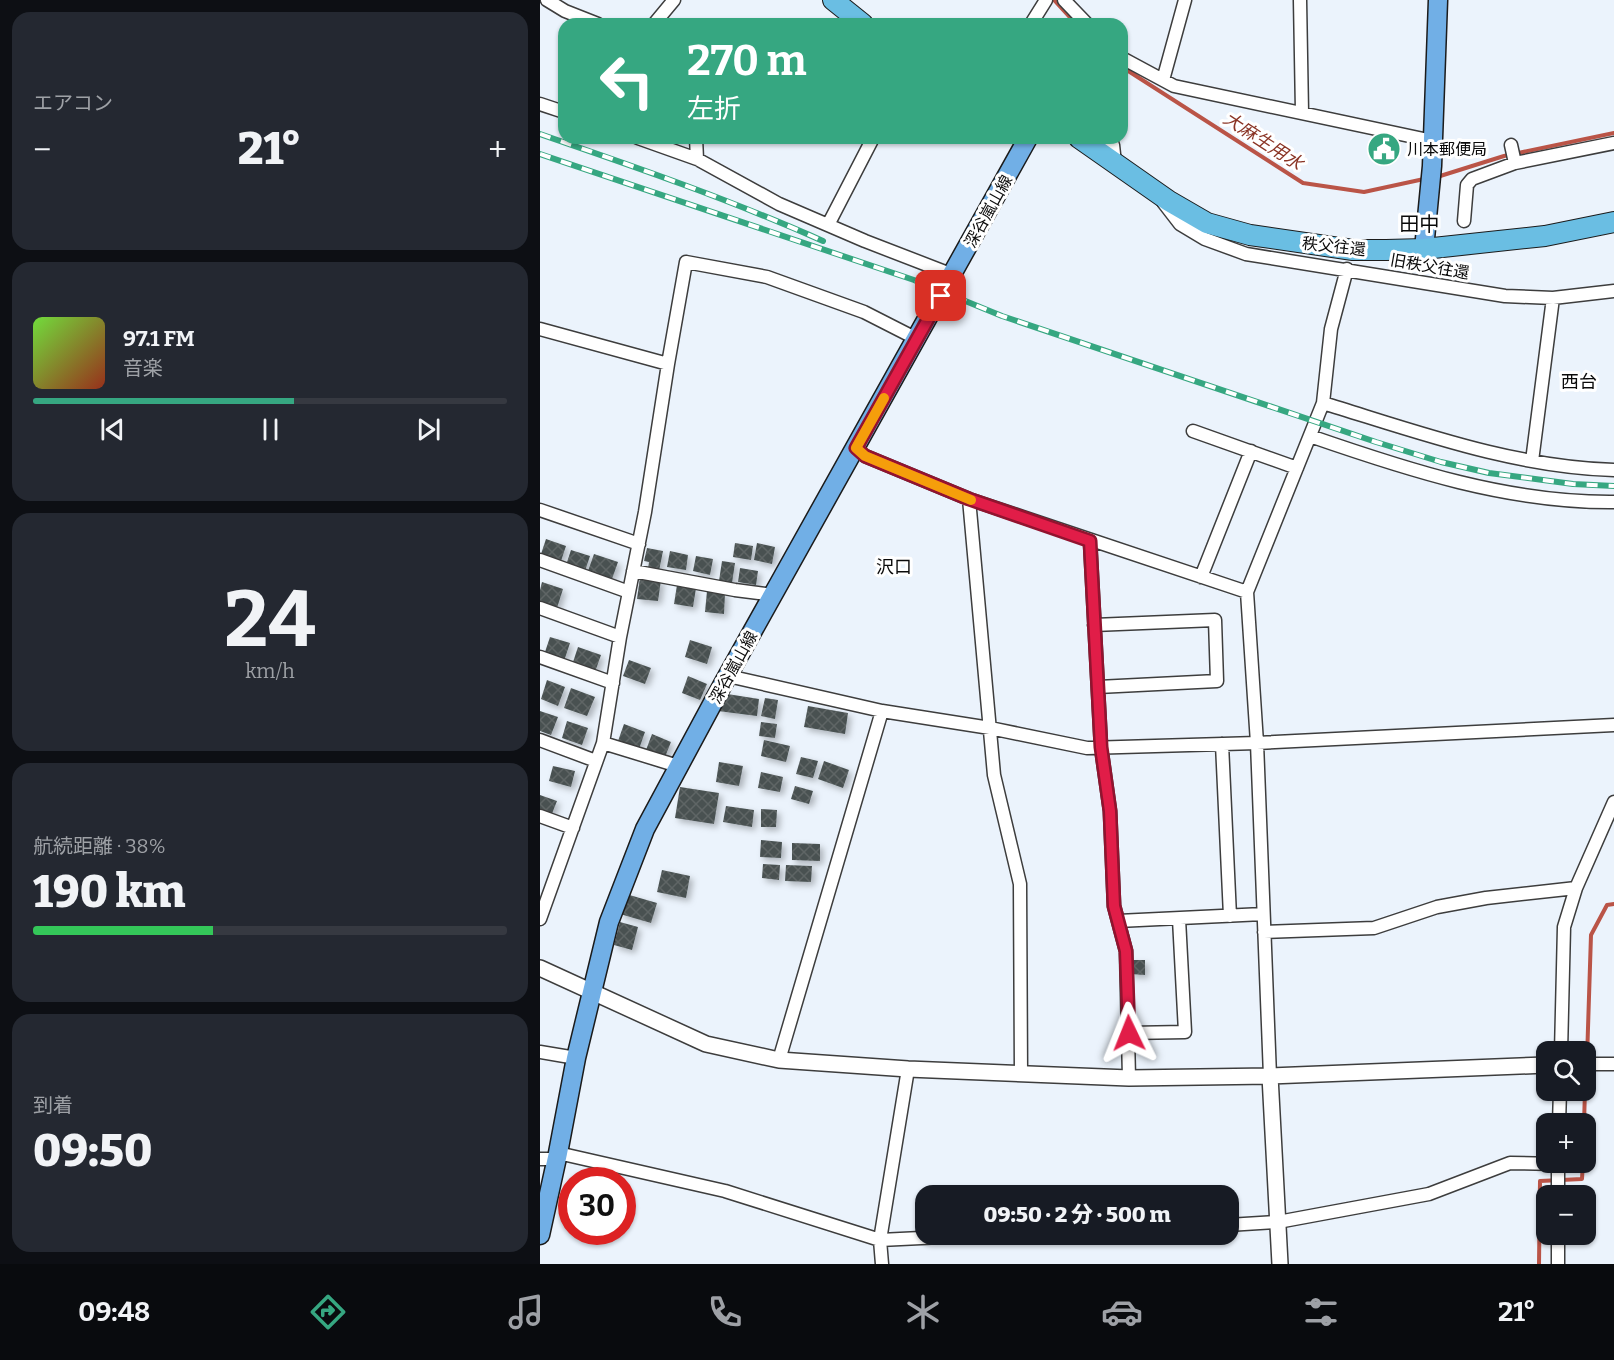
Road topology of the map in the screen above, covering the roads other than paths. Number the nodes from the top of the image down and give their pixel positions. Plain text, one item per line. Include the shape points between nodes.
1 (547, 0) edge
2 (674, 0) edge
3 (833, 0) edge
4 (1064, 0) edge
5 (1185, 0) edge
6 (1300, 0) edge
7 (1438, 0) edge
8 (1045, 2) edge
9 (582, 18) edge
10 (659, 18) edge
11 (855, 18) edge
12 (1035, 18) edge
13 (1081, 18) edge
14 (1128, 61) edge
15 (1162, 80) junction
16 (540, 104) edge
17 (558, 110) edge
18 (1302, 112) junction
19 (1433, 141) junction
20 (1614, 142) edge
21 (655, 144) edge
22 (696, 144) edge
23 (870, 144) edge
24 (1025, 144) edge
25 (1088, 144) edge
26 (1112, 144) edge
27 (697, 159) junction
28 (1115, 163) junction
29 (1155, 191) junction
30 (1464, 221) dead end
31 (1614, 222) edge
32 (828, 225) junction
33 (1424, 249) junction
34 (1347, 269) junction
35 (953, 275) junction
36 (1614, 291) edge
37 (1553, 298) junction
38 (540, 329) edge
39 (917, 339) junction
40 (668, 364) junction
41 (1323, 403) junction
42 (1193, 431) dead end
43 (1310, 436) junction
44 (856, 448) junction
45 (1251, 452) junction
46 (1532, 461) junction
47 (1297, 468) junction
48 (1614, 470) edge
49 (969, 499) junction
50 (1614, 502) edge
51 (540, 510) edge
52 (1090, 541) junction
53 (639, 544) junction
54 (540, 560) edge
55 (633, 571) junction
56 (1201, 577) junction
57 (629, 592) junction
58 (1247, 592) junction
59 (774, 595) junction
60 (540, 608) edge
61 (1094, 625) junction
62 (620, 637) junction
63 (540, 657) edge
64 (728, 676) junction
65 (613, 683) junction
66 (1098, 687) junction
67 (882, 711) junction
68 (1614, 724) edge
69 (990, 728) junction
70 (540, 740) edge
71 (603, 743) junction
72 (1257, 743) junction
73 (1222, 744) junction
74 (1101, 747) junction
75 (596, 761) junction
76 (678, 766) junction
77 (1614, 802) edge
78 (540, 816) edge
79 (573, 828) junction
80 (1576, 888) junction
81 (544, 895) edge
82 (1263, 914) junction
83 (1230, 916) junction
84 (540, 919) edge
85 (1179, 919) junction
86 (1118, 921) junction
87 (1264, 932) junction
88 (540, 968) edge
89 (592, 993) junction
90 (1129, 1033) junction
91 (1561, 1041) edge
92 (540, 1052) edge
93 (576, 1058) junction
94 (779, 1060) junction
95 (1596, 1064) edge
96 (1614, 1064) edge
97 (1536, 1065) edge
98 (908, 1069) junction
99 (1021, 1074) junction
100 (1270, 1076) junction
101 (1129, 1078) junction
102 (552, 1157) edge
103 (1536, 1163) edge
104 (1278, 1222) junction
105 (1239, 1224) edge
106 (540, 1235) edge
107 (915, 1238) edge
108 (880, 1240) junction
109 (1558, 1245) edge
110 (882, 1264) edge
111 (1280, 1264) edge
112 (1558, 1264) edge

1 - 9 street
2 - 10 street
3 - 11 highway
4 - 13 street
5 - 15 street
6 - 18 street
7 - 19 main road
8 - 12 street
14 - 15 street
15 - 18 street via 1174,86
16 - 17 street
18 - 19 street
19 - 33 main road
20 - 30 street via 1513,154 1467,185
21 - 27 street
22 - 27 street
23 - 32 street
24 - 35 main road, 深谷嵐山線
25 - 28 highway, 秩父往還
26 - 28 street
27 - 32 street via 779,204
28 - 29 highway, 秩父往還
29 - 33 highway, 秩父往還 via 1207,223 1250,235 1353,250
29 - 34 street, 旧秩父往還 via 1180,224 1205,238 1246,254
31 - 33 highway, 秩父往還 via 1545,236
32 - 35 street
34 - 37 street, 旧秩父往還 via 1505,296
34 - 41 street via 1330,329
35 - 39 main road, 深谷嵐山線
36 - 37 street, 旧秩父往還
37 - 46 street
38 - 40 street
39 - 40 street via 864,312 766,277 686,262
39 - 44 main road, 深谷嵐山線
40 - 53 street
41 - 43 street
41 - 46 street via 1477,450
42 - 45 street
43 - 47 street
43 - 50 street via 1455,482 1553,498
44 - 49 street via 865,456
44 - 59 main road, 深谷嵐山線
45 - 47 street
45 - 56 street
46 - 48 street
47 - 58 street
49 - 52 street
49 - 69 street
51 - 53 street
52 - 56 street
52 - 61 street
53 - 55 street
54 - 57 street
55 - 57 street
55 - 59 street
56 - 58 street
57 - 62 street
58 - 72 street
59 - 64 main road, 深谷嵐山線
60 - 62 street
61 - 66 street
61 - 66 street via 1215,620 1216,681
62 - 65 street
63 - 65 street
64 - 67 street
64 - 76 main road, 深谷嵐山線
65 - 71 street
66 - 74 street
67 - 69 street
67 - 94 street
68 - 72 street
69 - 74 street via 1087,748
69 - 99 street via 994,775 1020,884
70 - 75 street
71 - 75 street
71 - 76 street
72 - 73 street
72 - 82 street
73 - 74 street
73 - 83 street
74 - 86 street
75 - 79 street
76 - 89 main road, 深谷嵐山線 via 645,829 609,922
77 - 80 street
78 - 79 street
79 - 81 street
80 - 87 street via 1437,907 1374,928
80 - 91 street via 1564,927
81 - 84 street
82 - 83 street
82 - 87 street
83 - 85 street
85 - 86 street
85 - 90 street via 1185,1032
86 - 90 street via 1126,951
87 - 100 street
88 - 89 street
89 - 93 main road, 深谷嵐山線
89 - 94 street via 706,1044
90 - 101 street
92 - 93 street
93 - 102 main road, 深谷嵐山線
94 - 98 street
95 - 96 street
97 - 100 street
98 - 99 street
98 - 108 street
99 - 101 street
100 - 101 street
100 - 104 street
102 - 106 main road, 深谷嵐山線
102 - 108 street via 725,1191
103 - 104 street via 1510,1163 1429,1194
104 - 105 street
104 - 111 street
107 - 108 street
108 - 110 street
109 - 112 street

